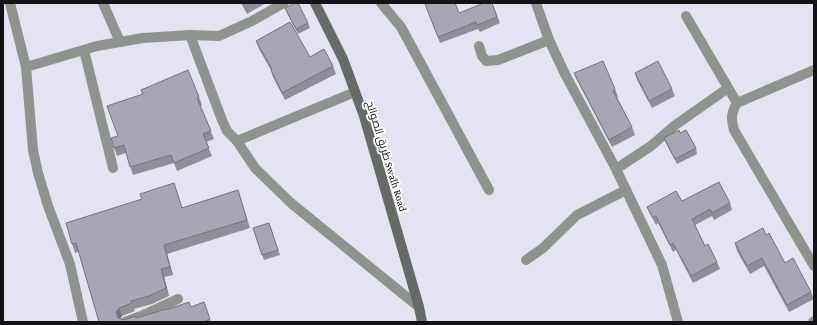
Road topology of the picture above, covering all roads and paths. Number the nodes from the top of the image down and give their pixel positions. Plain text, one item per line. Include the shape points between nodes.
1 (10, 3) edge
2 (103, 3) edge
3 (284, 3) edge
4 (315, 3) edge
5 (381, 3) edge
6 (536, 3) edge
7 (686, 16) dead end
8 (190, 35) junction
9 (549, 40) junction
10 (120, 42) junction
11 (479, 46) dead end
12 (84, 50) junction
13 (26, 68) junction
14 (814, 70) edge
15 (728, 88) junction
16 (355, 92) junction
17 (737, 103) junction
18 (237, 141) junction
19 (114, 168) dead end
20 (616, 169) junction
21 (489, 190) dead end
22 (626, 190) junction
23 (526, 260) dead end
24 (814, 266) edge
25 (178, 298) dead end
26 (419, 307) junction
27 (83, 322) edge
28 (125, 322) edge
29 (422, 322) edge
30 (678, 322) edge

1 - 13 street
2 - 10 street
3 - 8 street via 219,36
4 - 16 street, طريق الصوالح Swalh Road via 343,59
5 - 21 street via 400,27
6 - 9 street
7 - 15 street
8 - 10 street
8 - 18 street via 227,131
9 - 11 street via 498,60 486,61
9 - 20 street
10 - 12 street
12 - 13 street
12 - 19 street
13 - 27 street via 36,165 70,264
14 - 17 street
15 - 17 street
15 - 20 street
16 - 18 street
16 - 26 street, طريق الصوالح Swalh Road
17 - 24 street via 732,110 734,130
18 - 26 street via 255,168 291,202
20 - 22 street
22 - 23 street via 577,216 543,248
22 - 30 street via 662,265
25 - 28 street
26 - 29 street, طريق الصوالح Swalh Road

